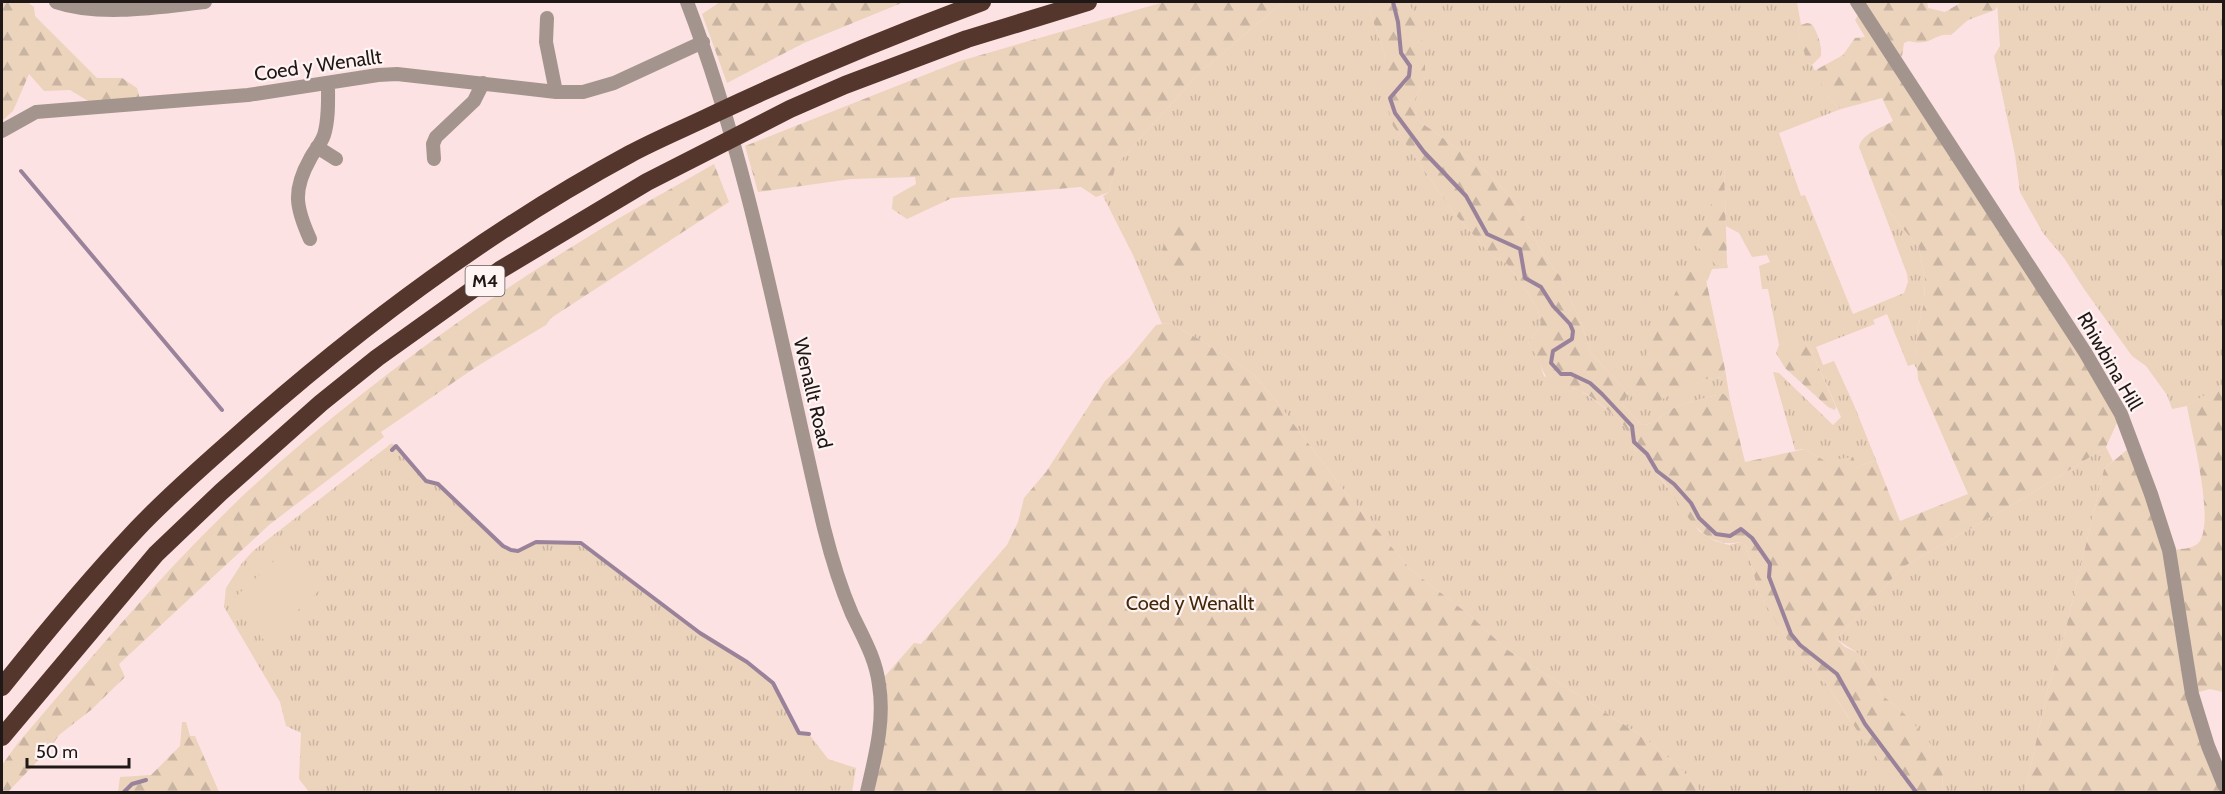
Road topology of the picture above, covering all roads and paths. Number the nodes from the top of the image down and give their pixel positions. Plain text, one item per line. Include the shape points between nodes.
1 (56, 2) edge
2 (205, 2) edge
3 (687, 2) edge
4 (982, 2) edge
5 (1088, 2) edge
6 (1857, 2) edge
7 (109, 5) edge
8 (547, 18) dead end
9 (703, 42) junction
10 (483, 83) junction
11 (328, 84) junction
12 (556, 92) junction
13 (2, 131) edge
14 (317, 147) junction
15 (336, 159) dead end
16 (434, 159) dead end
17 (310, 239) dead end
18 (2, 687) edge
19 (2, 737) edge
20 (2223, 785) edge
21 (867, 792) edge

1 - 7 street via 74,7
2 - 7 street
3 - 9 street, Wenallt Road
4 - 18 highway, M4 via 796,75 631,153 478,246 351,337 192,476 138,527
5 - 19 highway, M4 via 967,39 789,109 647,182 500,270 377,358 221,492 156,554
6 - 20 street, Rhiwbina Hill via 2085,352 2121,414 2169,550 2192,694
8 - 12 street via 546,42
9 - 12 street, Coed y Wenallt via 596,89
9 - 21 street, Wenallt Road via 749,202 824,531 852,612 871,651 879,683 882,708
10 - 11 street, Coed y Wenallt via 397,74
10 - 12 street, Coed y Wenallt
10 - 16 street via 474,101 436,137
11 - 13 street, Coed y Wenallt via 248,95 36,112
11 - 14 street via 327,120
14 - 15 street
14 - 17 street via 298,186 299,216

